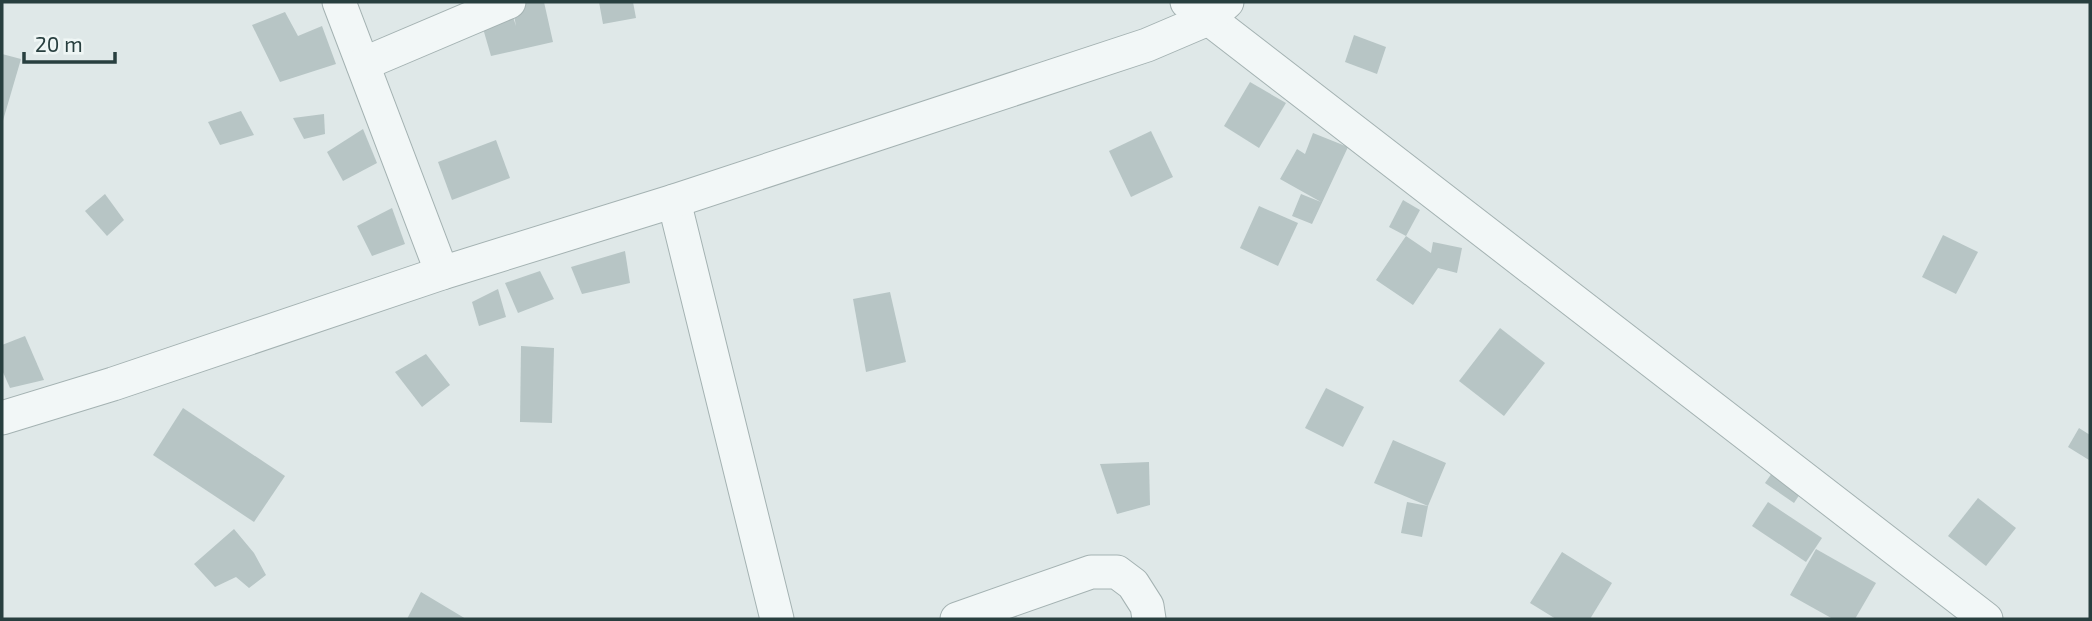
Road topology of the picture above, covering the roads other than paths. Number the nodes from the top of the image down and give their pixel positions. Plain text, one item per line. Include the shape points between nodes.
1 (339, 2) edge
2 (509, 2) edge
3 (1207, 7) edge
4 (462, 11) edge
5 (363, 64) junction
6 (674, 201) junction
7 (442, 273) junction
8 (2, 418) edge
9 (777, 619) edge
10 (957, 619) edge
11 (1149, 619) edge
12 (1986, 619) edge

1 - 5 street
2 - 4 street
3 - 6 street via 1147,45
3 - 12 street
4 - 5 street
5 - 7 street
6 - 7 street
6 - 9 street
7 - 8 street
10 - 11 street via 1091,572 1117,572 1133,584 1147,606

